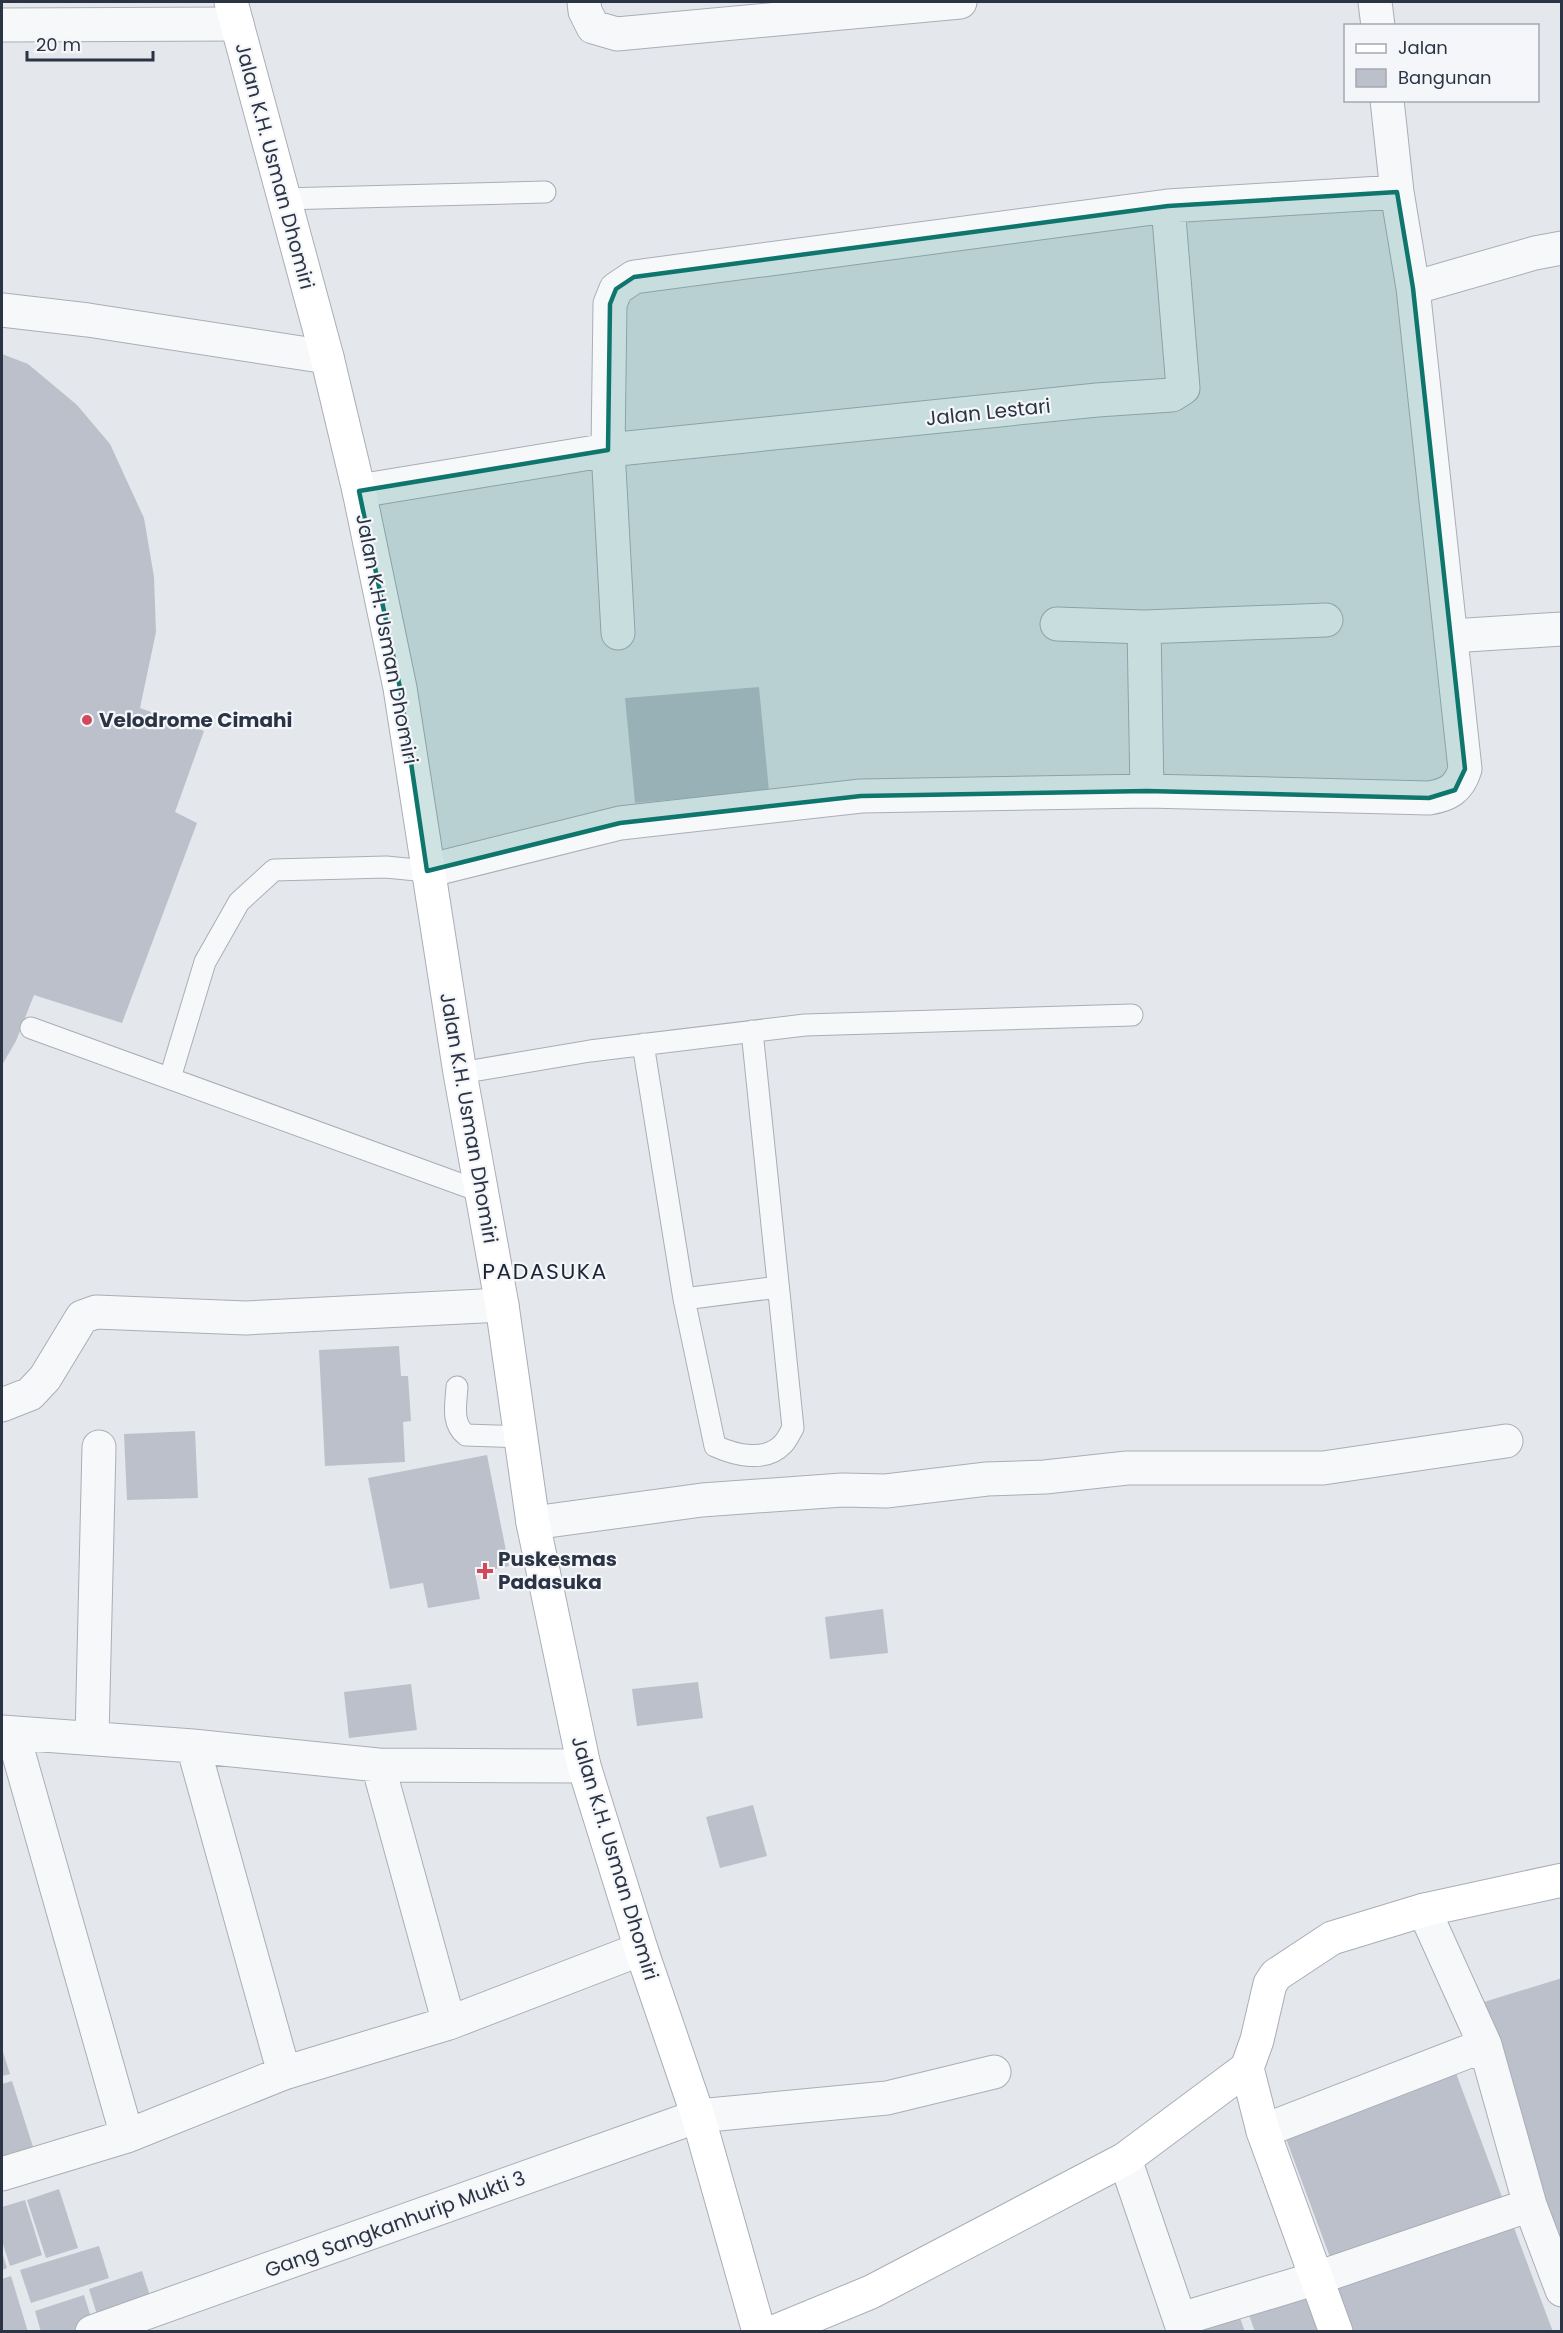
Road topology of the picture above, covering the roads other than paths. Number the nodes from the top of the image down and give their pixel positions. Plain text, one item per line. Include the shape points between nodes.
1 (584, 2) edge
2 (960, 2) edge
3 (1376, 2) edge
4 (234, 13) edge
5 (1378, 24) edge
6 (2, 25) edge
7 (1387, 102) edge
8 (545, 192) dead end
9 (1397, 192) junction
10 (282, 199) junction
11 (1168, 206) junction
12 (1562, 248) edge
13 (1413, 288) junction
14 (2, 310) edge
15 (327, 357) junction
16 (608, 450) junction
17 (359, 491) junction
18 (1326, 620) dead end
19 (1057, 624) dead end
20 (1144, 627) junction
21 (1562, 629) edge
22 (618, 633) dead end
23 (1451, 636) junction
24 (1147, 791) junction
25 (427, 871) junction
26 (1132, 1016) dead end
27 (31, 1028) dead end
28 (752, 1031) junction
29 (643, 1044) junction
30 (460, 1073) junction
31 (170, 1078) junction
32 (482, 1192) junction
33 (778, 1287) junction
34 (684, 1299) junction
35 (502, 1305) junction
36 (457, 1387) dead end
37 (2, 1405) edge
38 (521, 1437) junction
39 (1506, 1442) dead end
40 (99, 1447) dead end
41 (533, 1523) junction
42 (7, 1733) edge
43 (92, 1738) junction
44 (193, 1746) junction
45 (378, 1765) junction
46 (584, 1766) junction
47 (1562, 1880) edge
48 (1424, 1910) junction
49 (641, 1950) junction
50 (449, 2023) junction
51 (1485, 2045) junction
52 (1247, 2068) junction
53 (994, 2072) dead end
54 (284, 2073) junction
55 (698, 2116) junction
56 (1263, 2131) junction
57 (127, 2136) junction
58 (1125, 2159) junction
59 (2, 2174) edge
60 (1530, 2205) junction
61 (1317, 2278) junction
62 (1560, 2280) edge
63 (1183, 2325) edge
64 (92, 2331) edge
65 (759, 2331) edge
66 (774, 2331) edge
67 (1336, 2331) edge

1 - 2 street via 593,27 617,33
3 - 5 street
4 - 6 street
4 - 10 main road, Jalan K.H. Usman Dhomiri
7 - 9 street
8 - 10 lane
9 - 11 street
9 - 13 street
10 - 15 main road, Jalan K.H. Usman Dhomiri
11 - 16 street via 634,277 616,289 610,304
11 - 16 street, Jalan Lestari via 1183,388 1172,395
12 - 13 street
13 - 23 street
14 - 15 street
15 - 17 main road, Jalan K.H. Usman Dhomiri
16 - 17 street
16 - 22 street
17 - 25 main road, Jalan K.H. Usman Dhomiri via 400,688
18 - 20 street
19 - 20 street
20 - 24 street
21 - 23 street
23 - 24 street via 1465,769 1455,790 1444,796
24 - 25 street via 861,796 620,822
25 - 30 main road, Jalan K.H. Usman Dhomiri
25 - 31 lane via 387,867 274,870 238,902 205,962
26 - 28 lane via 805,1025
27 - 31 lane
28 - 29 lane
28 - 33 lane
29 - 30 lane
29 - 34 lane
30 - 32 main road, Jalan K.H. Usman Dhomiri
31 - 32 lane
32 - 35 main road, Jalan K.H. Usman Dhomiri
33 - 34 lane
33 - 34 lane via 793,1428 783,1445 760,1456 734,1455 715,1446
35 - 37 street via 246,1318 96,1312 82,1317 45,1378 30,1394
35 - 38 main road, Jalan K.H. Usman Dhomiri
36 - 38 lane via 456,1420 466,1435
38 - 41 main road, Jalan K.H. Usman Dhomiri
39 - 41 street via 1323,1468 1127,1468 886,1491 842,1490 702,1500
40 - 43 street
41 - 46 main road, Jalan K.H. Usman Dhomiri
42 - 43 street
42 - 57 street
43 - 44 street
44 - 45 street
44 - 54 street
45 - 46 street
45 - 50 street
46 - 49 main road, Jalan K.H. Usman Dhomiri
47 - 48 main road
48 - 51 street
48 - 52 main road via 1332,1938 1276,1975 1270,1984
49 - 50 street
49 - 55 main road, Jalan K.H. Usman Dhomiri
50 - 54 street
51 - 56 street
51 - 60 street
52 - 56 main road
52 - 58 main road
53 - 55 street, Gang Sangkanhurip Mukti 3 via 888,2098
54 - 57 street
55 - 64 street, Gang Sangkanhurip Mukti 3
55 - 65 main road, Jalan K.H. Usman Dhomiri
56 - 61 main road
57 - 59 street
58 - 63 street
58 - 66 main road via 871,2292
60 - 61 street
60 - 62 street
61 - 63 street
61 - 67 main road

